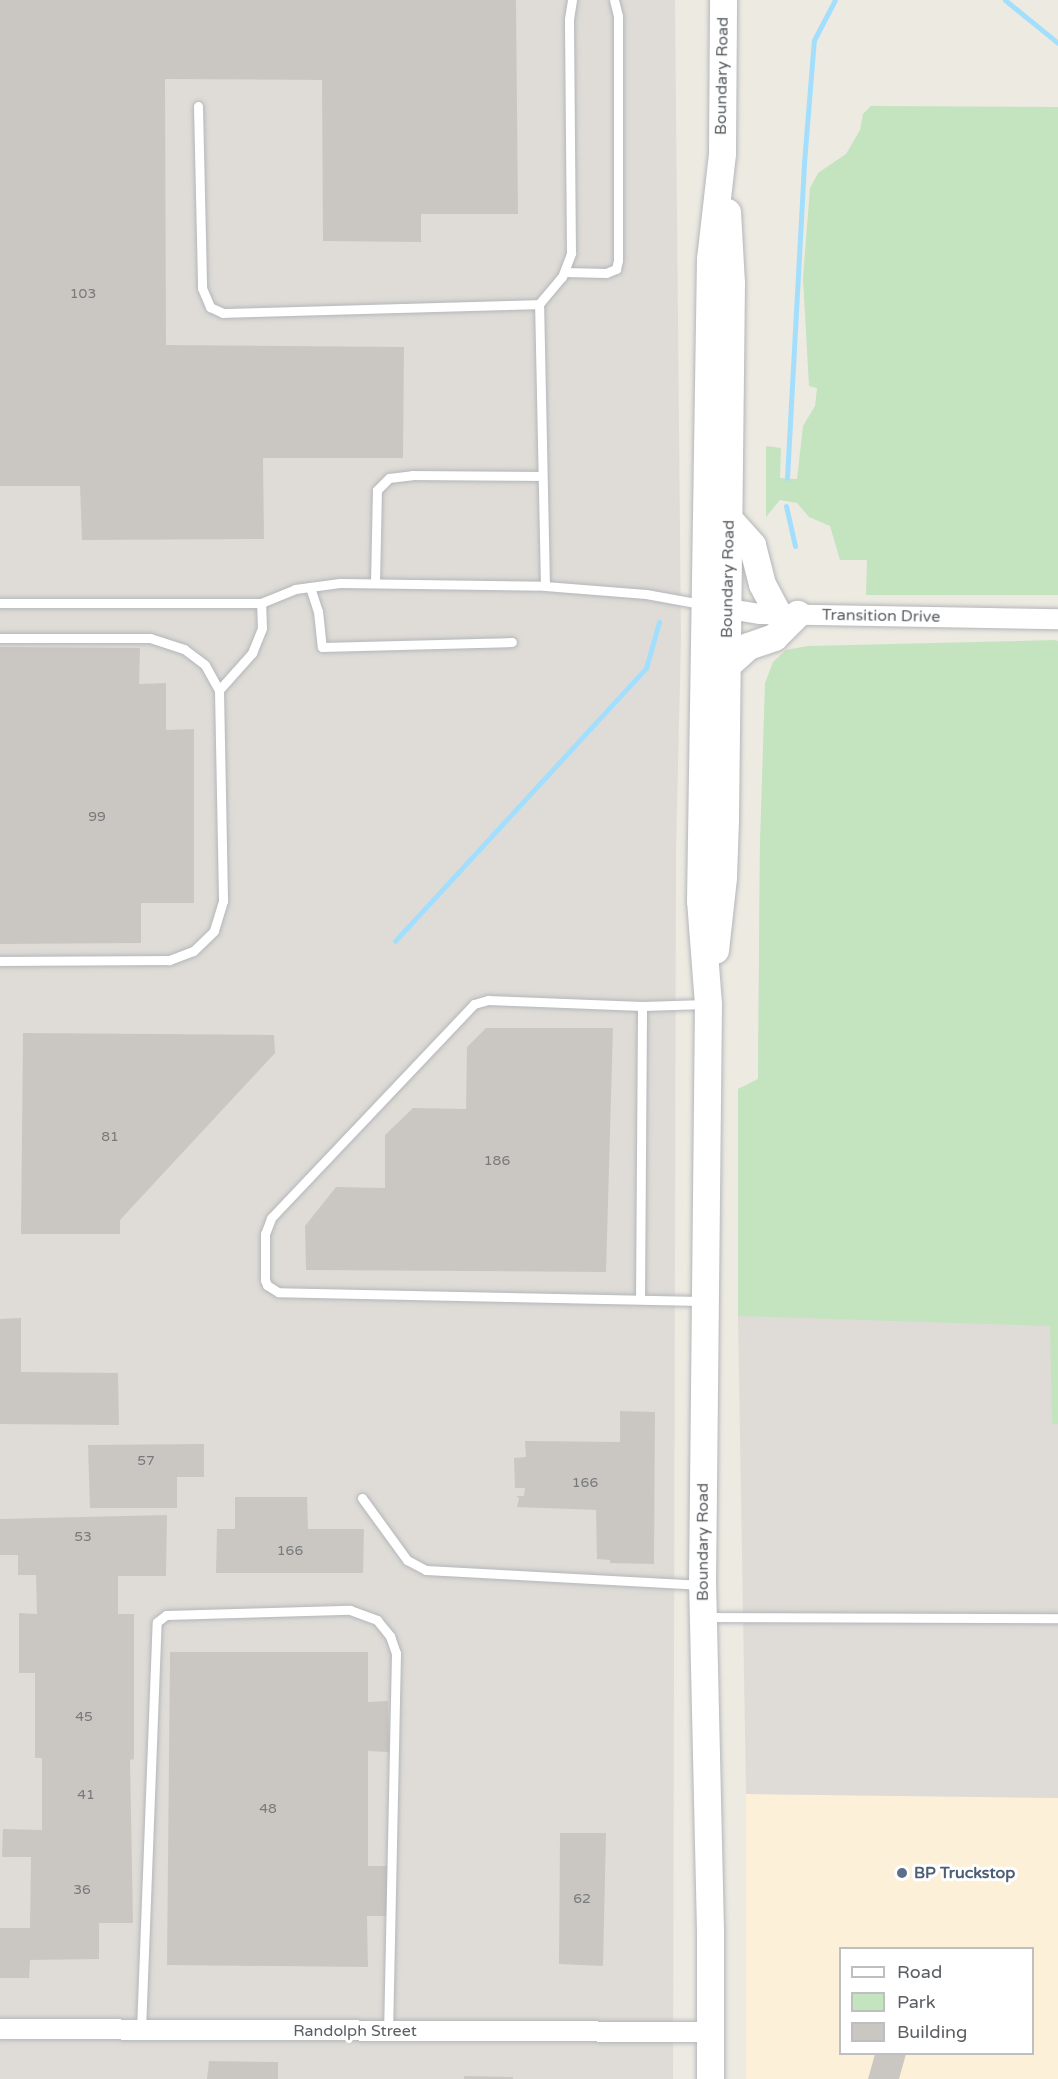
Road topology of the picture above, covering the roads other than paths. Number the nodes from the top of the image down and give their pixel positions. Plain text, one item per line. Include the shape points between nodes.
1 (572, 0) edge
2 (614, 0) edge
3 (723, 0) edge
4 (198, 106) dead end
5 (722, 153) junction
6 (565, 272) junction
7 (538, 304) junction
8 (542, 476) junction
9 (728, 518) junction
10 (375, 583) junction
11 (545, 586) junction
12 (310, 587) junction
13 (0, 603) edge
14 (261, 603) junction
15 (716, 607) junction
16 (788, 614) junction
17 (1058, 620) edge
18 (0, 638) edge
19 (512, 642) dead end
20 (727, 665) junction
21 (219, 690) junction
22 (0, 961) edge
23 (708, 1004) junction
24 (642, 1006) junction
25 (640, 1299) junction
26 (705, 1301) junction
27 (362, 1498) dead end
28 (702, 1585) junction
29 (703, 1617) junction
30 (1058, 1618) edge
31 (0, 2030) edge
32 (141, 2030) junction
33 (388, 2031) junction
34 (710, 2032) junction
35 (710, 2079) edge

1 - 6 lane via 571,253
2 - 6 lane via 618,16 618,260 616,269 606,273
3 - 5 main road, Boundary Road
4 - 7 lane via 202,288 210,307 223,313
5 - 9 main road, Boundary Road via 731,255
5 - 15 main road, Boundary Road via 710,259
6 - 7 lane
7 - 8 lane
8 - 10 lane via 389,478 377,490
8 - 11 lane
9 - 15 main road, Boundary Road
9 - 16 main road via 752,545 762,584
10 - 11 lane
10 - 12 lane
11 - 15 lane via 646,594
12 - 14 lane
12 - 19 lane via 318,611 322,647
13 - 14 lane
14 - 21 lane via 262,627 252,653
15 - 16 street, Transition Drive
15 - 20 main road, Boundary Road
15 - 23 main road, Boundary Road via 700,901
16 - 17 street, Transition Drive
16 - 20 main road via 774,637 748,646
18 - 21 lane via 150,638 184,649 205,665
20 - 23 main road, Boundary Road via 723,877
21 - 22 lane via 223,901 214,931 193,951 169,960
23 - 24 lane
23 - 26 main road, Boundary Road
24 - 25 lane
24 - 25 lane via 488,1000 474,1004 271,1218 265,1234 265,1280 278,1292
25 - 26 lane
26 - 28 main road, Boundary Road
27 - 28 lane via 407,1560 426,1570
28 - 29 main road, Boundary Road
29 - 30 lane
29 - 34 main road, Boundary Road
31 - 32 street, Randolph Street
32 - 33 street, Randolph Street
32 - 33 lane via 157,1622 166,1615 350,1611 377,1620 390,1636 396,1653
33 - 34 street, Randolph Street
34 - 35 main road, Boundary Road

